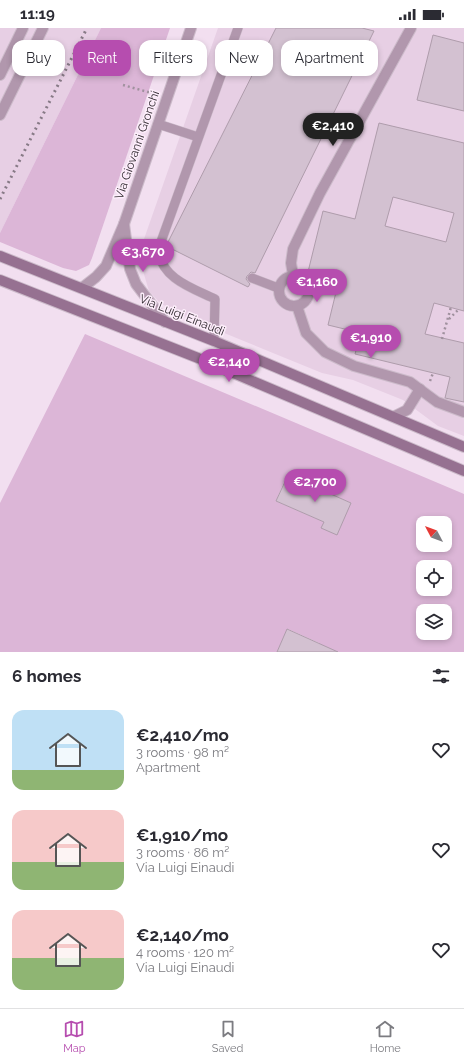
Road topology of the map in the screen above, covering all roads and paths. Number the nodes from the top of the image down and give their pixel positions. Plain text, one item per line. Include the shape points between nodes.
1 (23, 28) edge
2 (43, 28) edge
3 (191, 28) edge
4 (238, 28) edge
5 (411, 28) edge
6 (0, 75) edge
7 (123, 85) dead end
8 (167, 97) junction
9 (0, 115) edge
10 (158, 124) junction
11 (198, 137) junction
12 (124, 224) junction
13 (0, 256) edge
14 (292, 275) junction
15 (252, 278) dead end
16 (0, 280) edge
17 (82, 288) junction
18 (278, 288) junction
19 (297, 306) junction
20 (451, 307) dead end
21 (458, 310) dead end
22 (165, 322) junction
23 (446, 323) junction
24 (442, 339) dead end
25 (214, 341) junction
26 (420, 389) junction
27 (464, 412) edge
28 (395, 416) junction
29 (464, 447) edge
30 (464, 471) edge

1 - 6 street
2 - 9 street
3 - 8 street, Via Giovanni Gronchi
4 - 11 lane
5 - 14 street via 320,193 293,249
7 - 8 path
8 - 10 street, Via Giovanni Gronchi
10 - 11 lane
10 - 12 street, Via Giovanni Gronchi
11 - 25 lane via 159,241 158,250 159,259 168,273 215,299
12 - 17 street, Via Giovanni Gronchi via 106,266
12 - 22 street, Via Giovanni Gronchi via 130,269 136,284
13 - 17 main road, Via Luigi Einaudi
14 - 18 street via 283,279
14 - 19 street via 302,277 309,286 306,300
15 - 18 lane
16 - 30 main road via 198,358
17 - 22 main road, Via Luigi Einaudi
18 - 19 street via 283,302
19 - 26 street via 306,333 326,352 354,366 405,379
20 - 23 path
21 - 23 path
22 - 25 main road, Via Luigi Einaudi
23 - 24 path
25 - 28 main road, Via Luigi Einaudi
26 - 27 street via 437,402
26 - 28 street via 407,410
28 - 29 main road, Via Luigi Einaudi

